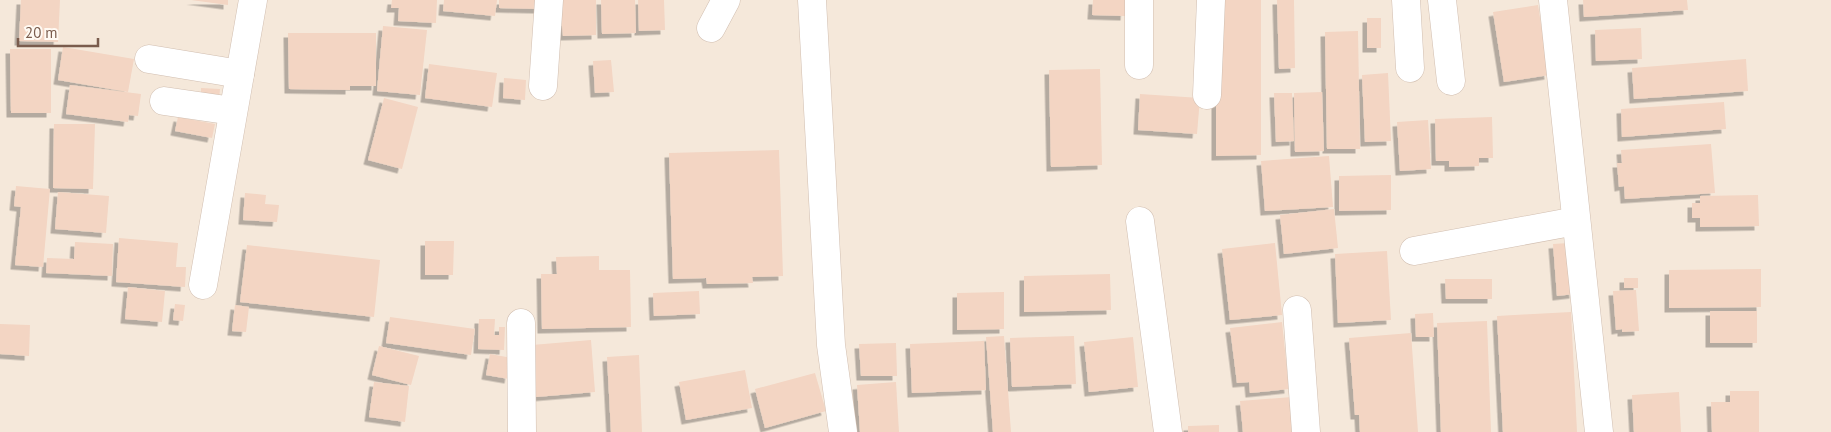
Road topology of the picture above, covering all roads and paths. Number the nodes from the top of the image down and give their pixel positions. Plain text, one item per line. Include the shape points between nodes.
1 (253, 0) edge
2 (549, 0) edge
3 (726, 0) edge
4 (812, 0) edge
5 (1139, 0) edge
6 (1211, 0) edge
7 (1406, 0) edge
8 (1442, 0) edge
9 (1553, 0) edge
10 (711, 28) dead end
11 (149, 60) dead end
12 (1138, 65) dead end
13 (1410, 68) dead end
14 (240, 74) junction
15 (1450, 81) dead end
16 (543, 86) dead end
17 (1207, 95) dead end
18 (164, 101) dead end
19 (233, 111) junction
20 (1140, 221) dead end
21 (1576, 221) junction
22 (1414, 251) dead end
23 (203, 284) dead end
24 (1297, 310) dead end
25 (521, 323) dead end
26 (522, 432) edge
27 (843, 432) edge
28 (1168, 432) edge
29 (1306, 432) edge
30 (1598, 432) edge

1 - 14 street
2 - 16 street
3 - 10 street
4 - 27 street via 831,345
5 - 12 street
6 - 17 street
7 - 13 street
8 - 15 street
9 - 21 street
11 - 14 street
14 - 19 street
18 - 19 street
19 - 23 street
20 - 28 street
21 - 22 street
21 - 30 street
24 - 29 street
25 - 26 street

